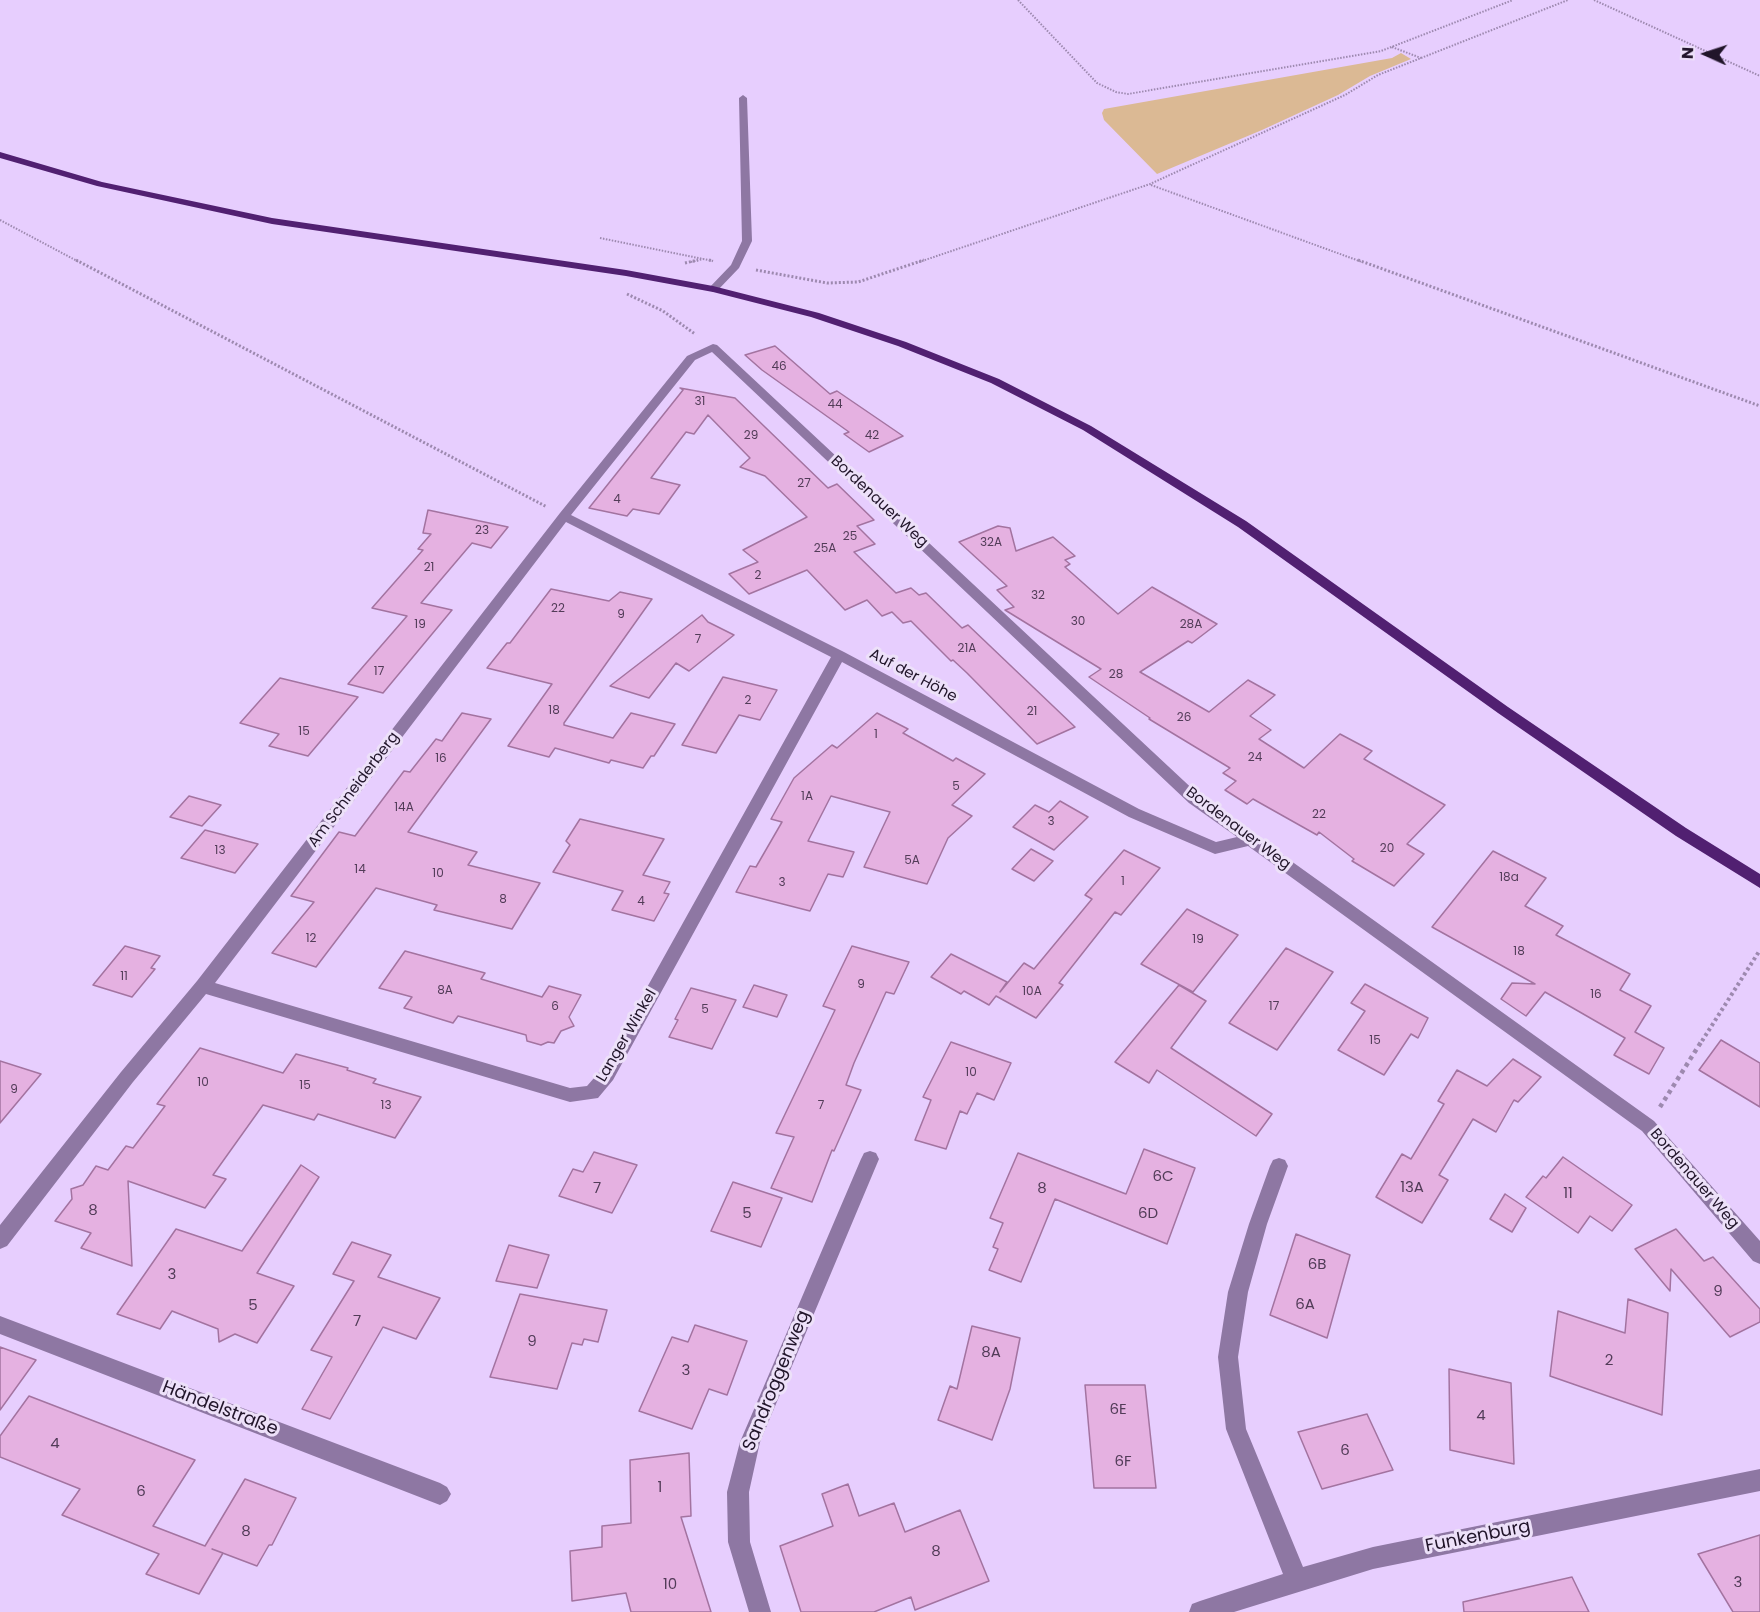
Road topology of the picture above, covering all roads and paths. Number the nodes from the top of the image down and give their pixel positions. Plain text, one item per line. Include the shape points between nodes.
1 (1018, 0) edge
2 (1513, 0) edge
3 (1568, 0) edge
4 (1594, 0) edge
5 (1392, 47) junction
6 (1420, 58) junction
7 (1760, 76) edge
8 (743, 98) dead end
9 (0, 155) edge
10 (1150, 184) junction
11 (0, 220) edge
12 (600, 238) dead end
13 (735, 266) junction
14 (626, 273) junction
15 (713, 289) junction
16 (713, 346) junction
17 (1760, 406) edge
18 (564, 516) junction
19 (839, 655) junction
20 (1250, 840) junction
21 (1760, 882) edge
22 (1760, 950) edge
23 (204, 986) junction
24 (1648, 1126) junction
25 (870, 1159) dead end
26 (1278, 1166) dead end
27 (0, 1240) edge
28 (1760, 1255) edge
29 (0, 1325) edge
30 (1760, 1480) edge
31 (440, 1494) dead end
32 (1297, 1580) junction
33 (760, 1612) edge
34 (1200, 1612) edge

1 - 5 path via 1097,82 1116,93 1370,54
2 - 5 path
3 - 6 path
4 - 7 path
5 - 6 path
6 - 10 path
8 - 13 street via 747,241
9 - 14 main road via 100,184 272,221
10 - 13 path via 858,282 827,283
10 - 17 path
11 - 18 path
12 - 13 path
13 - 15 street
14 - 15 main road
14 - 16 path via 611,284 663,311
15 - 21 main road via 815,315 902,344 995,381 1087,428 1242,524 1512,716
16 - 18 street, Am Schneiderberg via 691,358
16 - 20 street, Bordenauer Weg via 1194,799
18 - 19 street, Auf der Höhe
18 - 23 street, Am Schneiderberg
19 - 20 street, Auf der Höhe via 1134,813 1215,848
19 - 23 street, Langer Winkel via 608,1075 592,1093 570,1095
20 - 24 street, Bordenauer Weg
22 - 24 path
23 - 27 street, Am Schneiderberg via 127,1077
24 - 28 street, Bordenauer Weg
25 - 33 street, Sandroggenweg via 750,1442 738,1492 739,1542
26 - 32 street via 1238,1292 1228,1357 1236,1429
29 - 31 street, Händelstraße
30 - 32 street, Funkenburg via 1372,1558
32 - 34 street, Funkenburg

